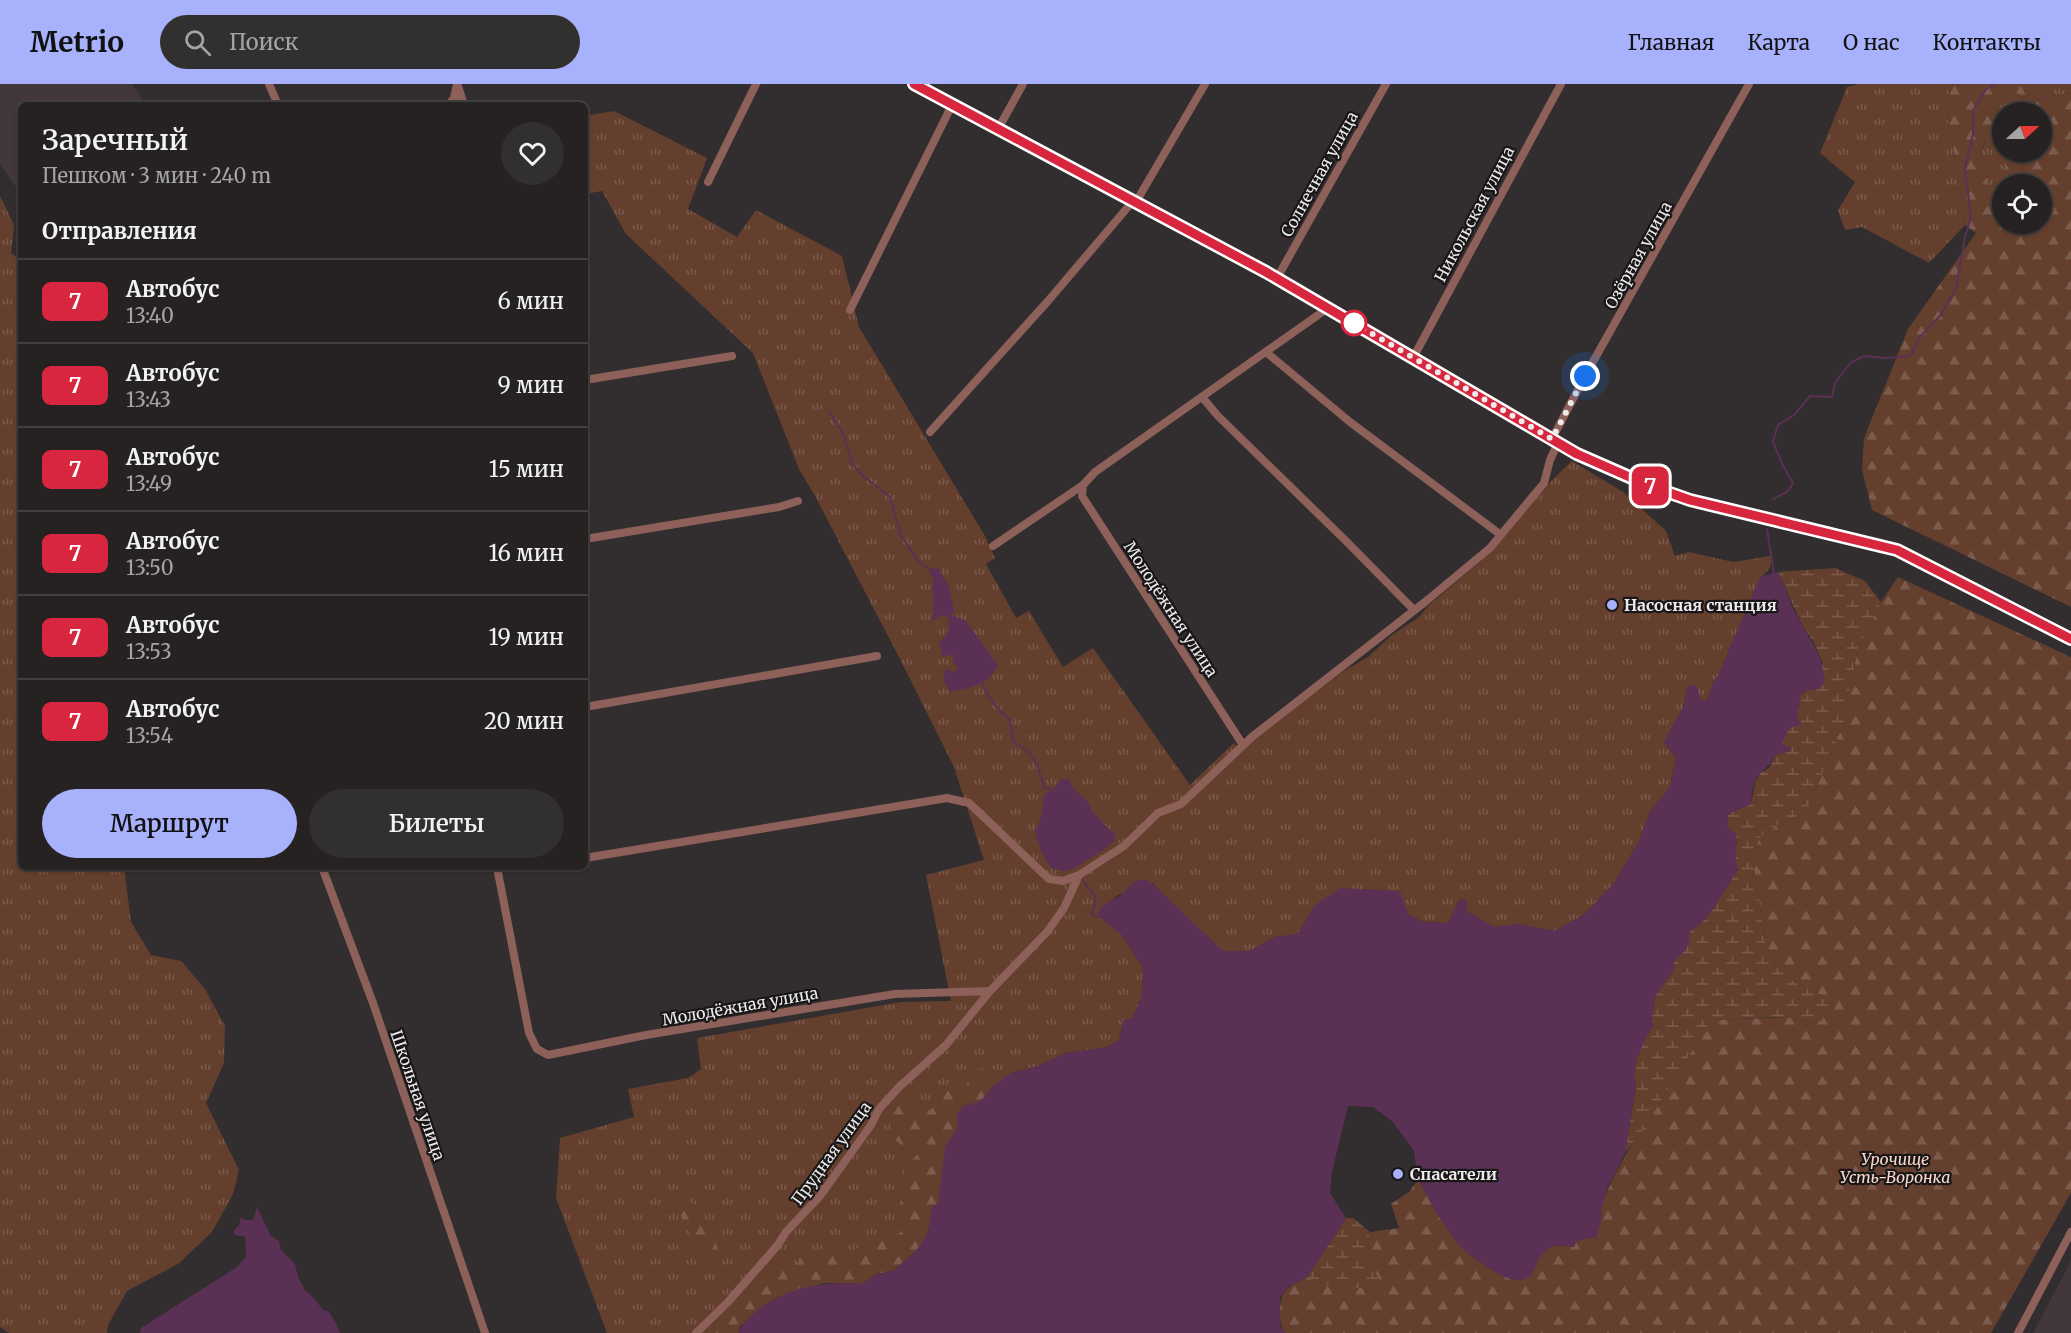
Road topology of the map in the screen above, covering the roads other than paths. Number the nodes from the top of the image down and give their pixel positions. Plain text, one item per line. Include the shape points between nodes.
1 (269, 84) edge
2 (458, 84) edge
3 (756, 84) edge
4 (914, 84) edge
5 (1023, 84) edge
6 (1205, 84) edge
7 (1386, 84) edge
8 (1561, 84) edge
9 (1749, 84) edge
10 (277, 102) edge
11 (451, 102) edge
12 (463, 102) edge
13 (952, 105) junction
14 (998, 129) junction
15 (708, 182) dead end
16 (1134, 202) junction
17 (1276, 278) junction
18 (1328, 308) junction
19 (850, 310) dead end
20 (1266, 352) junction
21 (732, 356) dead end
22 (1413, 358) junction
23 (588, 380) edge
24 (1202, 397) junction
25 (930, 432) dead end
26 (1555, 441) junction
27 (1083, 485) junction
28 (798, 501) dead end
29 (1500, 535) junction
30 (588, 539) edge
31 (993, 546) dead end
32 (1414, 610) junction
33 (2071, 639) edge
34 (877, 656) dead end
35 (588, 706) edge
36 (1243, 745) junction
37 (588, 858) edge
38 (323, 870) edge
39 (498, 870) edge
40 (1079, 875) junction
41 (990, 991) junction
42 (2071, 1232) edge
43 (485, 1333) edge
44 (696, 1333) edge
45 (2018, 1333) edge

1 - 10 street
2 - 11 street
2 - 12 street
3 - 15 street
4 - 13 street
5 - 14 street
6 - 16 street
7 - 17 street, Солнечная улица
8 - 22 street, Никольская улица
9 - 26 street, Озёрная улица via 1585,376
13 - 14 street
13 - 19 street
14 - 16 street
16 - 17 street
16 - 25 street
17 - 18 street
18 - 20 street
18 - 22 street
20 - 24 street
20 - 29 street via 1350,422
21 - 23 street
22 - 26 street
24 - 27 street via 1095,472
24 - 32 street
26 - 29 street, Озёрная улица via 1544,483
26 - 33 street via 1619,473 1690,500 1897,550
27 - 31 street
27 - 36 street, Молодёжная улица via 1082,496
28 - 30 street
29 - 32 street via 1490,548
32 - 36 street
34 - 35 street
36 - 40 street via 1181,804 1158,813 1124,846
37 - 40 street via 947,798 969,803 1049,879 1063,881
38 - 43 street, Школьная улица via 373,1003
39 - 41 street, Молодёжная улица via 529,1032 537,1049 548,1055 895,993
40 - 41 street via 1064,908 1047,932
41 - 44 street, Прудная улица via 946,1045 879,1109 820,1196
42 - 45 street

